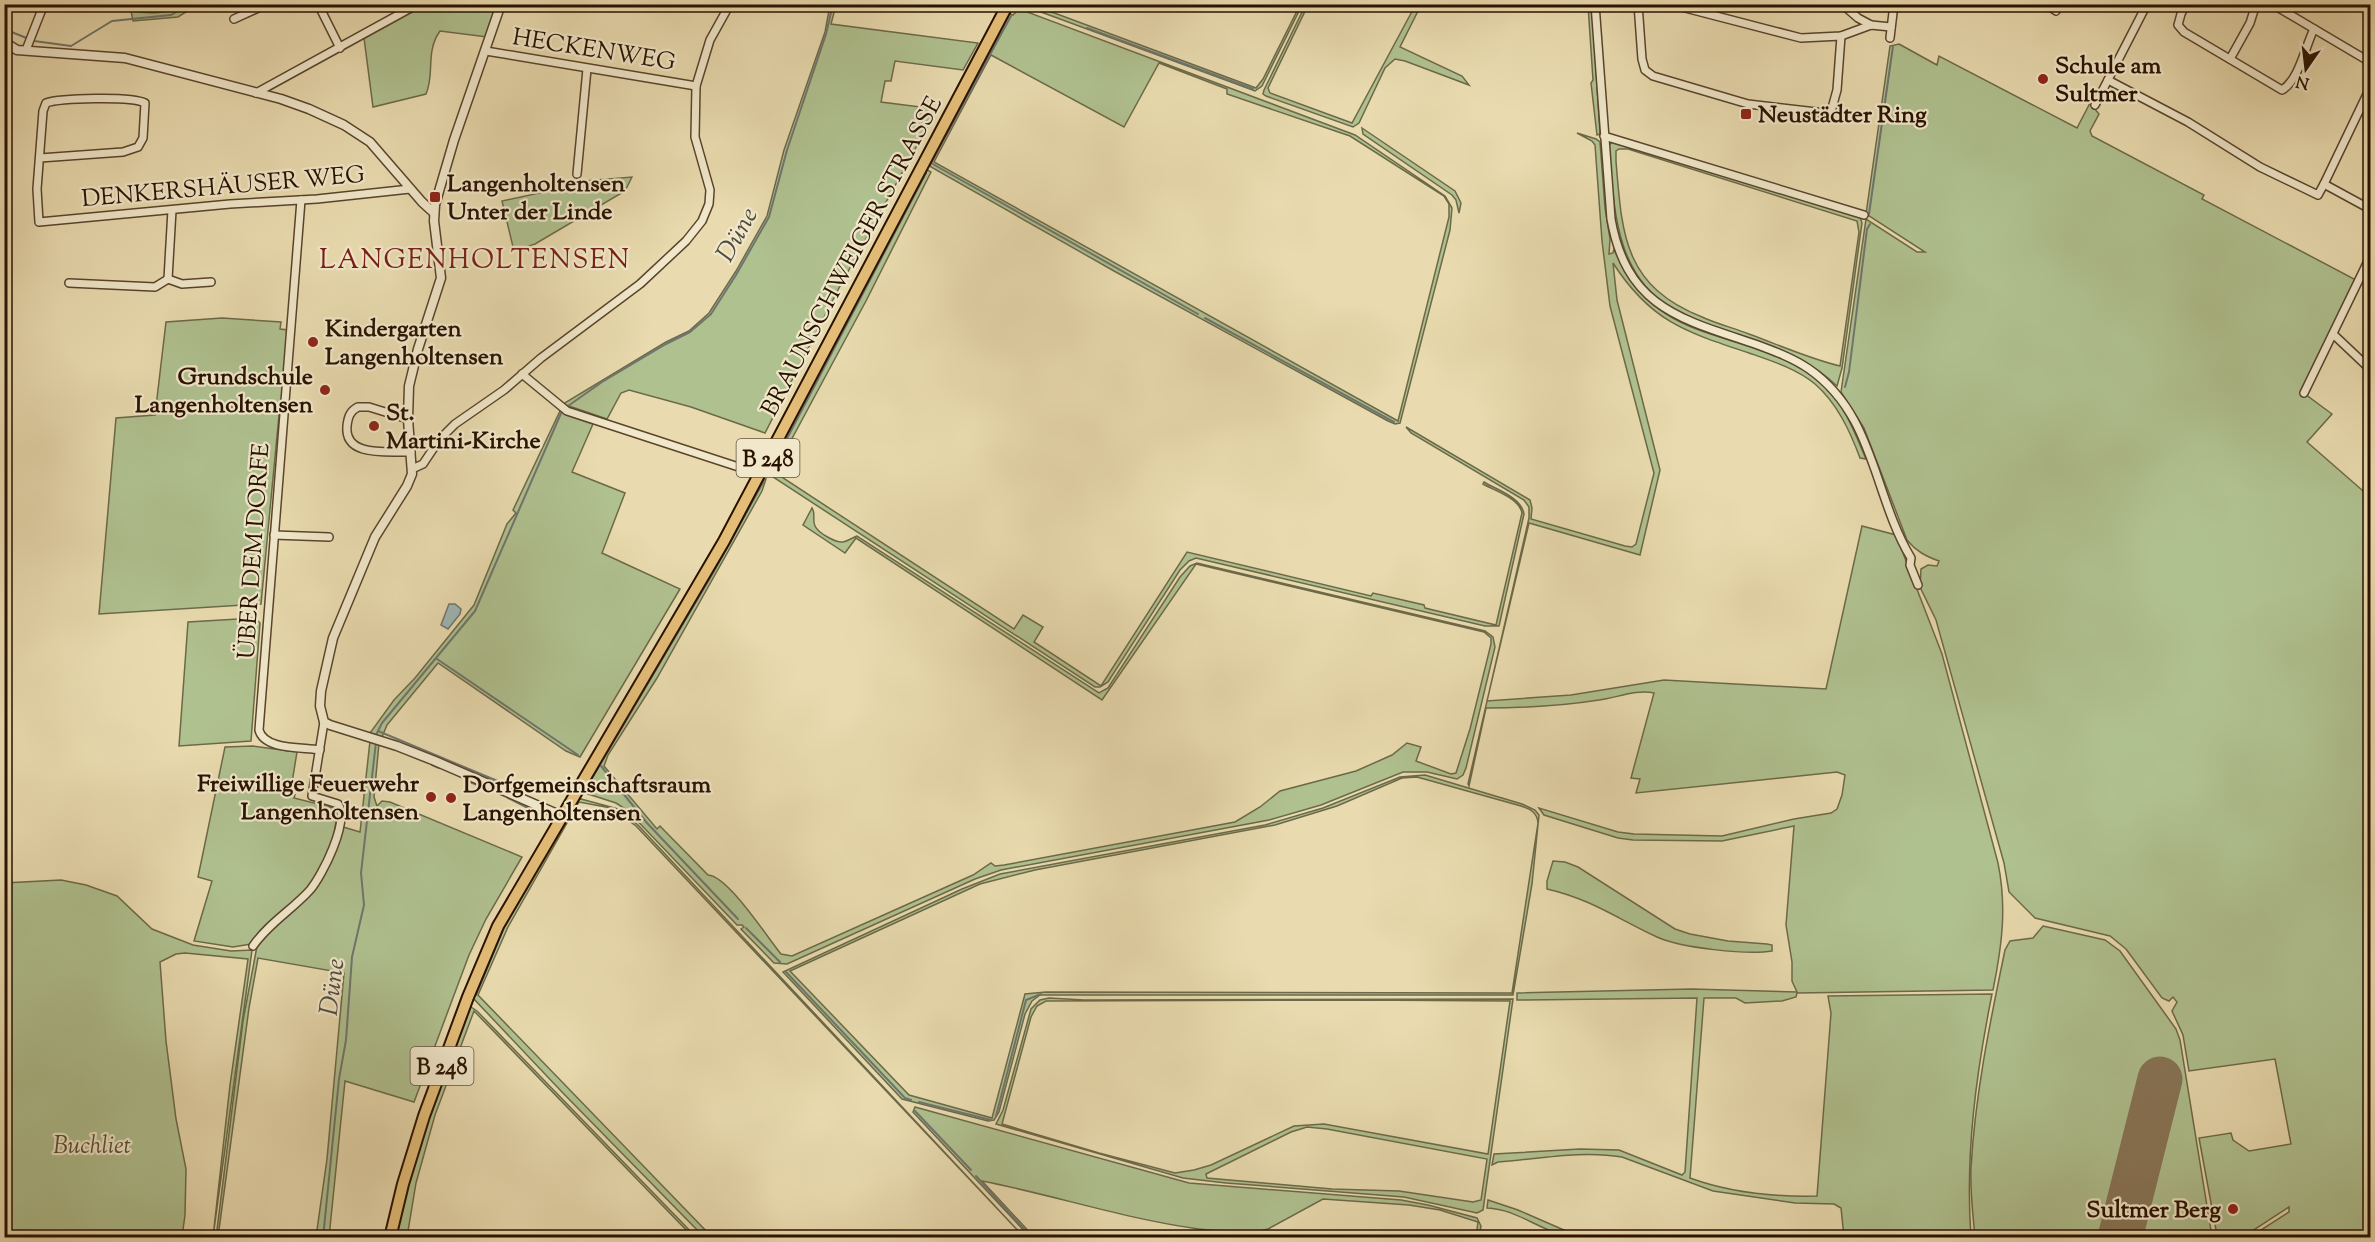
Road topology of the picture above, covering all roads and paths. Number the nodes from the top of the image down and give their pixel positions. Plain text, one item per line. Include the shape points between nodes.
1 (44, 4) edge
2 (267, 4) edge
3 (318, 4) edge
4 (418, 4) edge
5 (501, 4) edge
6 (730, 4) edge
7 (1008, 4) edge
8 (1595, 4) edge
9 (1638, 4) edge
10 (1670, 4) edge
11 (1842, 4) edge
12 (1894, 4) edge
13 (2046, 4) edge
14 (2147, 4) edge
15 (2186, 4) edge
16 (2256, 4) edge
17 (2272, 4) edge
18 (2286, 8) edge
19 (2056, 11) dead end
20 (234, 19) dead end
21 (1870, 25) junction
22 (1891, 27) junction
23 (2314, 29) junction
24 (1841, 36) junction
25 (1890, 38) dead end
26 (4, 42) edge
27 (27, 43) junction
28 (340, 48) junction
29 (486, 51) junction
30 (2230, 58) junction
31 (2370, 62) edge
32 (587, 69) junction
33 (2108, 80) junction
34 (696, 86) junction
35 (2370, 88) edge
36 (256, 93) junction
37 (2095, 105) dead end
38 (1604, 136) junction
39 (40, 158) junction
40 (577, 174) dead end
41 (2324, 184) junction
42 (410, 189) junction
43 (301, 200) junction
44 (2370, 209) edge
45 (172, 210) junction
46 (434, 213) junction
47 (1864, 215) dead end
48 (2370, 257) edge
49 (168, 279) junction
50 (211, 282) dead end
51 (69, 283) dead end
52 (2333, 334) junction
53 (2370, 369) edge
54 (522, 374) junction
55 (2304, 393) dead end
56 (408, 419) junction
57 (411, 452) junction
58 (412, 469) junction
59 (760, 474) junction
60 (274, 535) junction
61 (329, 537) dead end
62 (1918, 585) dead end
63 (324, 722) junction
64 (320, 750) junction
65 (562, 816) junction
66 (253, 946) dead end
67 (390, 1238) edge

1 - 27 street
2 - 20 street
3 - 28 street
4 - 28 street
5 - 29 street
6 - 34 street via 710,40
7 - 59 main road, BRAUNSCHWEIGER STRASSE / B 248
8 - 38 street
9 - 24 street via 1645,70 1726,99 1777,109 1825,113 1832,108
10 - 24 street via 1788,36
11 - 21 street
12 - 22 street
13 - 19 street
14 - 33 street
15 - 30 street via 2178,25
16 - 30 street
17 - 18 street
18 - 23 street
21 - 22 street
21 - 24 street
22 - 25 street
23 - 30 street via 2300,66 2282,90
23 - 31 street
26 - 27 street via 17,50
27 - 36 street via 125,58
28 - 36 street
29 - 32 street, HECKENWEG
29 - 46 street via 454,140
32 - 34 street, HECKENWEG
32 - 40 street
33 - 37 street
33 - 41 street via 2308,191 2318,195
34 - 54 street via 695,137 710,190 702,221 640,284
35 - 41 street
36 - 42 street via 315,111 356,132 376,148
38 - 47 street
38 - 62 street via 1613,231 1632,276 1647,295 1671,313 1786,356 1831,386 1860,430
39 - 39 street via 43,111 48,102 131,99 145,103 142,141 135,149
39 - 45 street, DENKERSHÄUSER WEG via 39,222
41 - 44 street
42 - 43 street, DENKERSHÄUSER WEG
42 - 46 street
43 - 45 street, DENKERSHÄUSER WEG
43 - 60 street, ÜBER DEM DORFE
45 - 49 street
46 - 56 street via 441,278 411,372
48 - 52 street
49 - 50 street via 182,284
49 - 51 street via 155,287
52 - 53 street
52 - 55 street
54 - 58 street via 451,428 423,464
54 - 59 street via 567,411
56 - 57 street
56 - 57 street via 369,407 355,408 347,426 352,445 377,451
57 - 58 street
58 - 63 street via 407,486 368,552 333,638 321,691
59 - 65 main road, BRAUNSCHWEIGER STRASSE / B 248
60 - 61 street
60 - 64 street, ÜBER DEM DORFE via 259,730 271,743
63 - 64 street
63 - 65 street via 435,761
64 - 66 street via 312,796 338,804 341,825 316,882
65 - 67 main road, BRAUNSCHWEIGER STRASSE / B 248 via 487,950 415,1142

